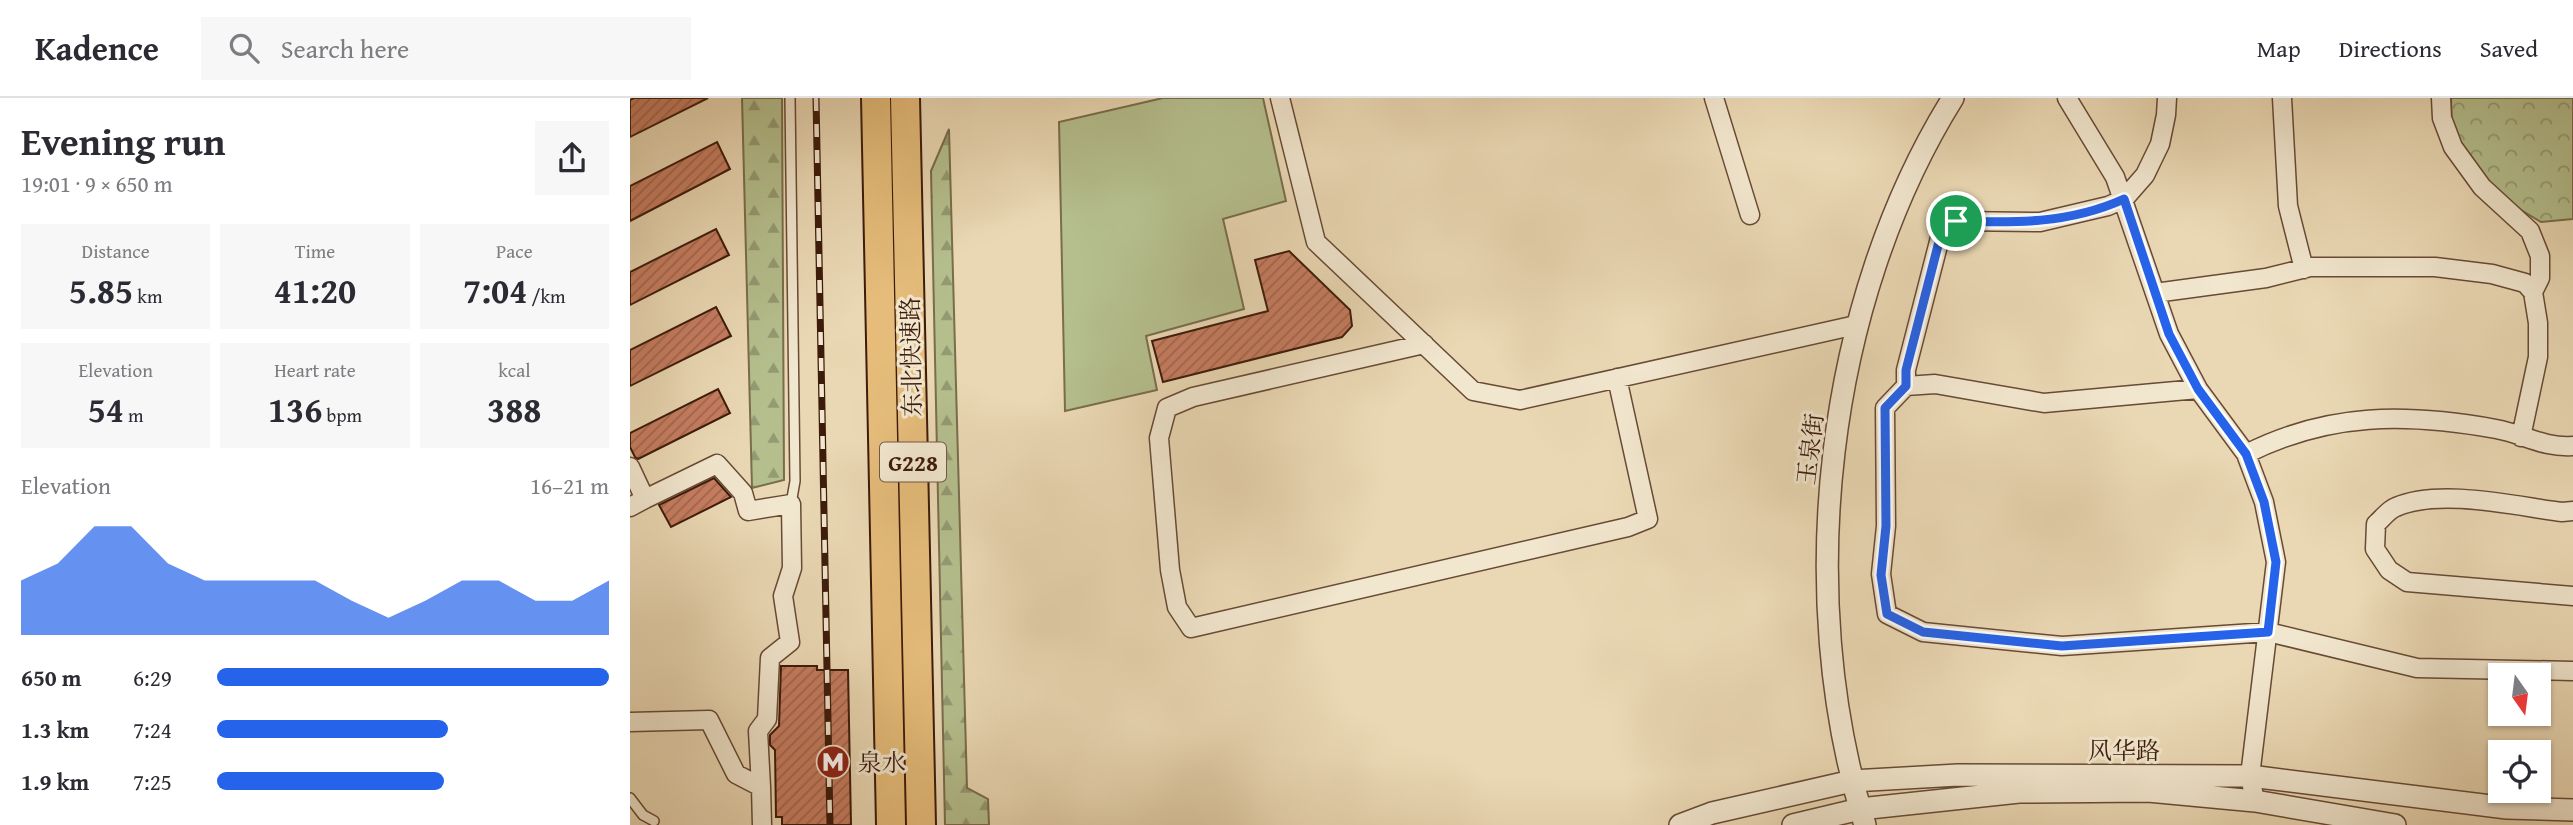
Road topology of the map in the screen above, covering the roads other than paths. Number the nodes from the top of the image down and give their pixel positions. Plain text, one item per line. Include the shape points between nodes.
1 (790, 98) edge
2 (876, 98) edge
3 (905, 98) edge
4 (1280, 98) edge
5 (1714, 98) edge
6 (1953, 98) edge
7 (2067, 98) edge
8 (2167, 98) edge
9 (2282, 98) edge
10 (2441, 98) edge
11 (2124, 199) junction
12 (1750, 215) dead end
13 (2304, 269) junction
14 (2533, 292) junction
15 (2155, 293) junction
16 (1856, 325) junction
17 (1424, 344) junction
18 (1617, 378) junction
19 (1906, 386) junction
20 (2198, 389) junction
21 (2521, 437) junction
22 (2573, 446) edge
23 (2246, 454) junction
24 (630, 467) edge
25 (637, 503) edge
26 (791, 504) junction
27 (2573, 511) edge
28 (2573, 596) edge
29 (2268, 632) junction
30 (2573, 671) edge
31 (630, 722) edge
32 (2250, 776) junction
33 (1852, 781) junction
34 (761, 787) junction
35 (630, 798) edge
36 (2255, 801) junction
37 (2573, 810) edge
38 (1863, 817) edge
39 (654, 821) dead end
40 (762, 825) edge
41 (891, 825) edge
42 (921, 825) edge
43 (1679, 825) edge
44 (1793, 825) edge
45 (2395, 825) edge

1 - 26 lane via 795,481
2 - 41 highway, 东北快速路 / G228
3 - 42 highway, 东北快速路 / G228
4 - 17 street via 1316,242
5 - 12 street
6 - 16 street, 玉泉街 via 1931,132 1886,235
7 - 11 street
8 - 11 street via 2160,144 2145,175
9 - 13 street via 2288,206
10 - 14 street via 2442,118 2454,147 2482,187 2530,231 2540,256 2540,278
11 - 15 street
11 - 19 street via 2040,222 1956,221 1943,226 1906,370
13 - 14 street via 2435,267 2525,282
13 - 15 street
14 - 21 street via 2538,357
15 - 20 street via 2169,334
16 - 18 street
16 - 33 street, 玉泉街 via 1836,436 1827,535 1833,680
17 - 18 street via 1473,391 1520,400
17 - 18 street via 1193,397 1167,408 1159,438 1170,570 1177,607 1191,628 1648,519
19 - 20 street via 1935,384 2044,403
19 - 29 street via 1885,408 1886,526 1881,575 1887,614 1923,632 2062,646
20 - 23 street
21 - 22 street via 2547,446
21 - 23 street via 2444,420 2384,419 2336,422 2276,439
23 - 29 street via 2264,502 2276,562
24 - 25 street
25 - 26 street via 716,464 743,493 748,511
26 - 34 street via 792,568 783,596 790,642 770,658 768,719 758,731
27 - 28 street via 2458,498 2412,502 2393,508 2376,524 2375,548 2389,570 2407,582
29 - 30 street via 2417,668
29 - 32 street
31 - 34 street via 709,720 736,774
32 - 33 street, 风华路 via 1958,775
32 - 36 street
32 - 37 street, 风华路 via 2507,808
33 - 38 street, 玉泉街
33 - 43 street, 风华路
34 - 40 street
35 - 39 lane
36 - 38 street via 2148,791 2020,792
36 - 45 street
38 - 44 street

